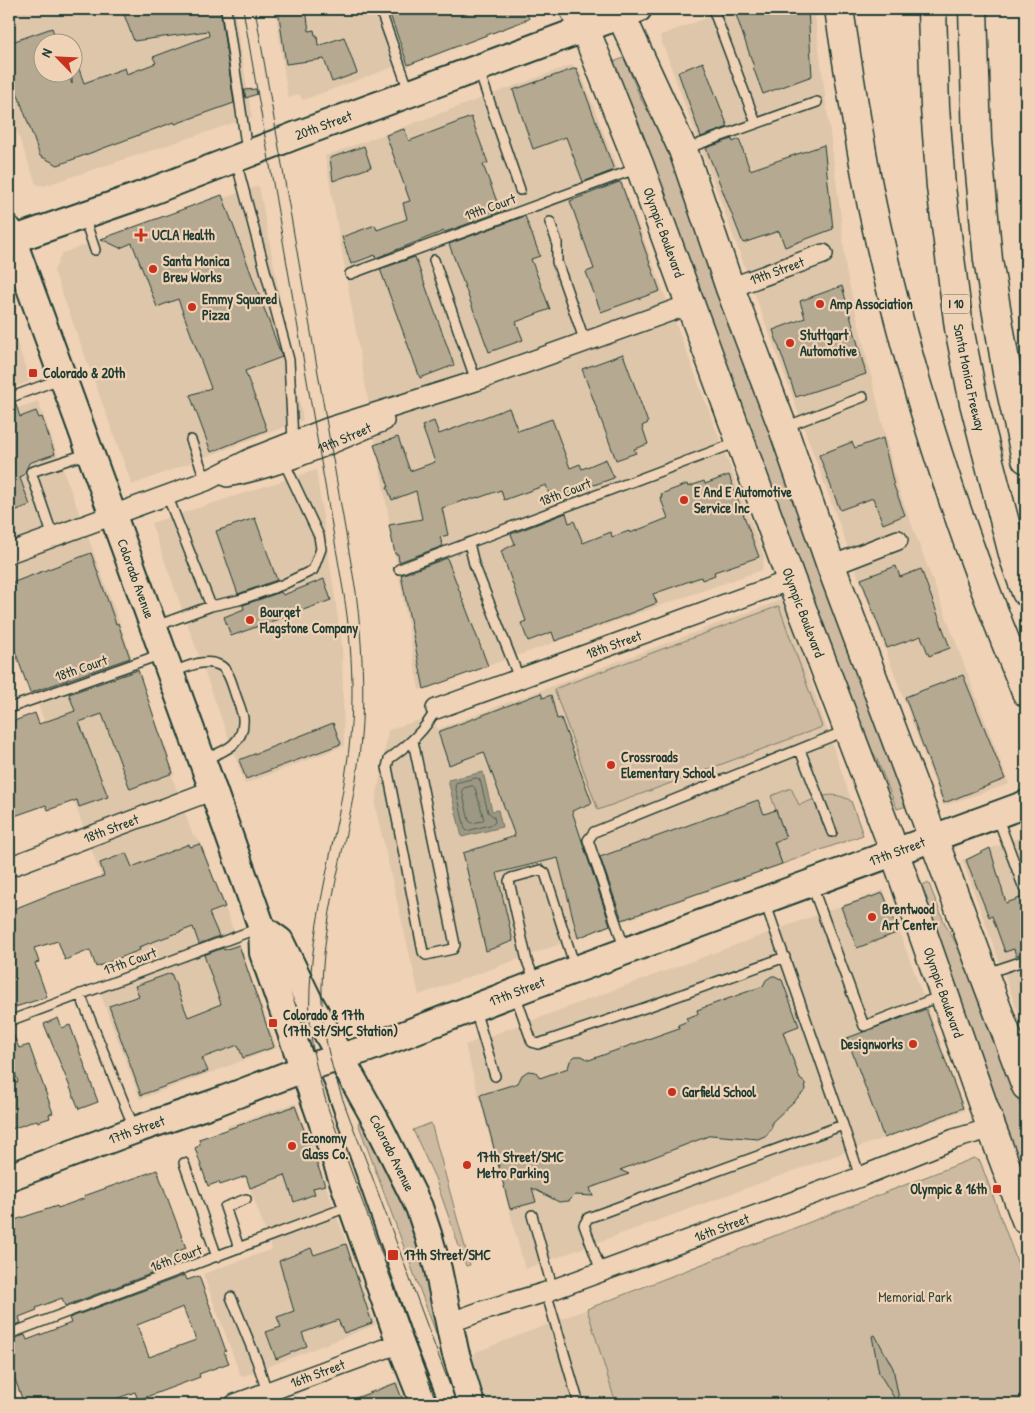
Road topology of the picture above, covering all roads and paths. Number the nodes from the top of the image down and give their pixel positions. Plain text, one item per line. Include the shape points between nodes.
1 (226, 9) edge
2 (380, 9) edge
3 (713, 9) edge
4 (839, 9) edge
5 (932, 9) edge
6 (974, 9) edge
7 (625, 11) edge
8 (579, 19) edge
9 (478, 68) junction
10 (410, 93) junction
11 (817, 102) dead end
12 (756, 124) junction
13 (683, 150) junction
14 (242, 156) junction
15 (640, 167) junction
16 (520, 190) dead end
17 (84, 215) junction
18 (550, 222) dead end
19 (10, 237) edge
20 (95, 250) dead end
21 (824, 254) dead end
22 (434, 260) dead end
23 (350, 274) dead end
24 (730, 288) junction
25 (691, 304) junction
26 (585, 342) junction
27 (63, 379) junction
28 (476, 381) junction
29 (9, 398) edge
30 (863, 398) dead end
31 (783, 428) junction
32 (191, 440) dead end
33 (293, 441) junction
34 (740, 441) junction
35 (90, 452) junction
36 (1026, 459) edge
37 (284, 462) junction
38 (206, 481) junction
39 (167, 495) junction
40 (112, 516) junction
41 (52, 537) junction
42 (898, 540) dead end
43 (469, 543) junction
44 (9, 553) edge
45 (830, 566) junction
46 (399, 569) dead end
47 (791, 580) junction
48 (1026, 592) edge
49 (211, 606) junction
50 (153, 627) junction
51 (167, 664) junction
52 (519, 678) junction
53 (1026, 692) edge
54 (9, 705) edge
55 (436, 709) joint
56 (848, 730) junction
57 (413, 741) junction
58 (800, 750) junction
59 (202, 760) junction
60 (213, 790) junction
61 (1025, 805) edge
62 (996, 815) junction
63 (832, 832) dead end
64 (933, 838) junction
65 (893, 853) junction
66 (9, 867) edge
67 (811, 884) junction
68 (1023, 886) dead end
69 (765, 901) junction
70 (262, 928) junction
71 (625, 952) junction
72 (785, 957) junction
73 (1026, 960) edge
74 (576, 970) junction
75 (984, 974) junction
76 (525, 988) junction
77 (80, 994) junction
78 (944, 995) junction
79 (474, 1007) junction
80 (9, 1021) edge
81 (341, 1056) junction
82 (303, 1069) junction
83 (495, 1076) dead end
84 (1026, 1086) edge
85 (843, 1125) junction
86 (992, 1128) junction
87 (135, 1130) junction
88 (184, 1163) dead end
89 (860, 1177) junction
90 (9, 1178) edge
91 (246, 1200) dead end
92 (352, 1206) junction
93 (532, 1215) dead end
94 (1026, 1220) edge
95 (239, 1248) junction
96 (217, 1257) junction
97 (601, 1271) junction
98 (549, 1291) junction
99 (231, 1297) dead end
100 (449, 1323) junction
101 (9, 1334) edge
102 (400, 1343) junction
103 (269, 1398) edge
104 (235, 1404) edge
105 (424, 1404) edge
106 (471, 1404) edge
107 (579, 1404) edge

1 - 14 lane
2 - 10 lane
3 - 12 lane
4 - 53 main road via 872,206 901,326 937,452 972,555
5 - 48 main road, Santa Monica Freeway / I 10 via 940,187 959,328 974,403 1014,558
6 - 36 main road via 978,140 988,260 1006,373
7 - 8 main road, 20th Street
7 - 13 main road
8 - 9 main road, 20th Street
8 - 15 main road, Olympic Boulevard
9 - 10 main road, 20th Street
9 - 16 lane
10 - 14 main road, 20th Street
11 - 12 lane
12 - 13 lane
13 - 24 main road
14 - 17 main road, 20th Street
14 - 33 lane via 289,360
15 - 23 lane, 19th Court
15 - 25 main road, Olympic Boulevard
17 - 19 main road, 20th Street
17 - 20 lane
18 - 26 lane via 557,242 557,262
19 - 27 main road, Colorado Avenue
21 - 24 street, 19th Street
22 - 28 lane
24 - 31 main road
25 - 26 street, 19th Street
25 - 34 main road, Olympic Boulevard
26 - 28 street, 19th Street
27 - 29 lane
27 - 35 main road, Colorado Avenue
28 - 33 street, 19th Street
28 - 37 street, 19th Street
30 - 31 lane
31 - 45 main road
32 - 38 lane
33 - 38 street, 19th Street
34 - 43 lane, 18th Court
34 - 47 main road, Olympic Boulevard
35 - 40 main road, Colorado Avenue
35 - 41 lane via 31,472
37 - 38 street, 19th Street via 255,472
37 - 49 lane via 318,536 321,549 313,570 282,585
38 - 39 street, 19th Street
39 - 40 street, 19th Street
39 - 49 lane
40 - 41 street, 19th Street
40 - 50 main road, Colorado Avenue
41 - 44 street, 19th Street
42 - 45 street
43 - 46 lane, 18th Court
43 - 52 lane via 474,564
45 - 64 main road
47 - 52 street, 18th Street
47 - 56 main road, Olympic Boulevard
49 - 50 lane
50 - 51 main road, Colorado Avenue
51 - 54 lane, 18th Court
51 - 59 main road, Colorado Avenue
51 - 59 lane, 18th Court via 211,663 222,666 228,673 243,717 242,731 227,750
52 - 55 street, 18th Street
55 - 57 lane
56 - 58 lane
56 - 65 main road, Olympic Boulevard
57 - 57 lane via 389,759 387,767 426,955 452,949 455,945
58 - 63 lane
58 - 71 lane via 594,832 588,840
59 - 60 main road, Colorado Avenue
60 - 66 street, 18th Street
60 - 70 main road, Colorado Avenue
61 - 62 main road, 17th Street
62 - 64 main road, 17th Street
62 - 68 lane
64 - 65 main road, 17th Street
64 - 75 main road
65 - 67 main road, 17th Street
65 - 78 main road, Olympic Boulevard
67 - 69 main road, 17th Street
67 - 78 lane via 864,1026
69 - 71 main road, 17th Street
69 - 72 lane
70 - 77 lane, 17th Court
70 - 81 main road, Colorado Avenue via 280,941
70 - 82 main road, Colorado Avenue via 263,953
71 - 74 main road, 17th Street
72 - 76 lane via 538,1044 532,1042
72 - 85 lane
73 - 75 lane
74 - 76 main road, 17th Street
74 - 76 lane via 545,873 540,870 511,878 509,882 527,961
75 - 84 main road
76 - 79 main road, 17th Street
77 - 80 lane, 17th Court
77 - 87 lane
78 - 86 main road, Olympic Boulevard
79 - 81 main road, 17th Street
79 - 83 lane
81 - 82 main road, 17th Street
81 - 100 main road, Colorado Avenue via 418,1207 438,1269
82 - 87 main road, 17th Street
82 - 92 main road, Colorado Avenue
85 - 89 lane
85 - 97 lane via 588,1218 584,1225
86 - 89 street, 16th Street via 954,1139
86 - 94 main road, Olympic Boulevard
87 - 90 main road, 17th Street
88 - 96 lane
89 - 97 street, 16th Street
91 - 95 lane via 225,1207
92 - 95 lane, 16th Court
92 - 102 main road, Colorado Avenue
93 - 98 lane
95 - 96 lane, 16th Court
96 - 101 lane, 16th Court
97 - 98 street, 16th Street
98 - 100 street, 16th Street
98 - 107 lane
99 - 103 lane
100 - 106 main road, Colorado Avenue
102 - 103 street, 16th Street
102 - 105 main road, Colorado Avenue
103 - 104 street, 16th Street

